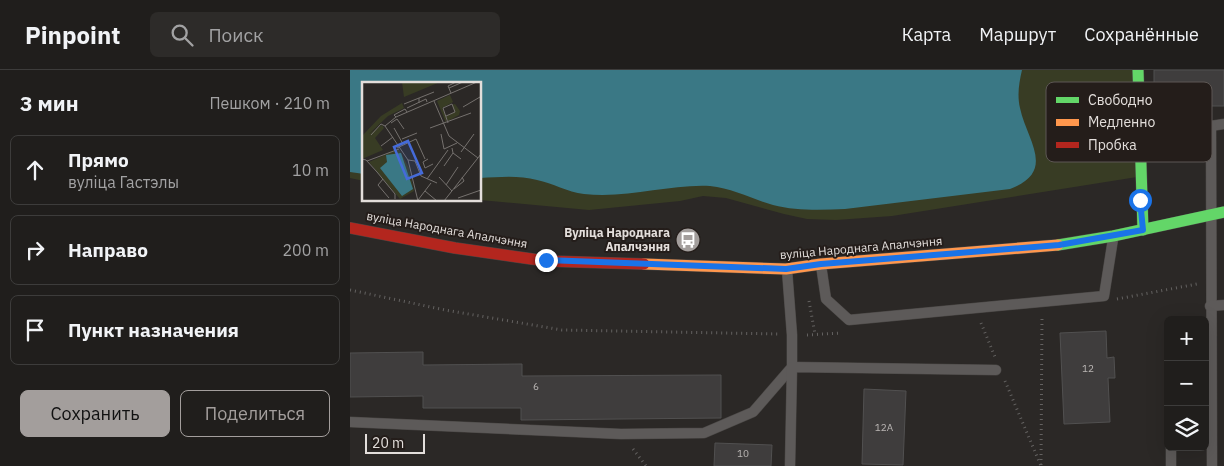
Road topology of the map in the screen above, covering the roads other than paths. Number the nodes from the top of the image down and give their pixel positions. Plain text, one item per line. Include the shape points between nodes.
1 (1139, 162) edge
2 (1211, 162) edge
3 (1224, 212) edge
4 (1211, 216) junction
5 (350, 228) edge
6 (1143, 230) junction
7 (1113, 236) junction
8 (821, 264) junction
9 (786, 269) junction
10 (1224, 305) edge
11 (1210, 306) junction
12 (792, 367) junction
13 (1000, 373) road end
14 (350, 422) edge
15 (1170, 451) edge
16 (790, 466) edge
17 (1171, 466) edge
18 (1212, 466) edge

1 - 6 street
2 - 4 lane
3 - 4 street, вуліца Народнага Апалчэння
4 - 6 street, вуліца Народнага Апалчэння
4 - 11 lane
5 - 9 street, вуліца Народнага Апалчэння via 456,248 546,260
6 - 7 street, вуліца Народнага Апалчэння
7 - 8 street, вуліца Народнага Апалчэння via 1059,245
7 - 8 lane via 1104,296 1094,297 849,320 826,299
8 - 9 street, вуліца Народнага Апалчэння
9 - 12 lane
10 - 11 lane
11 - 18 lane
12 - 13 lane
12 - 14 lane via 753,412 704,433 621,434
12 - 16 lane
15 - 17 lane

